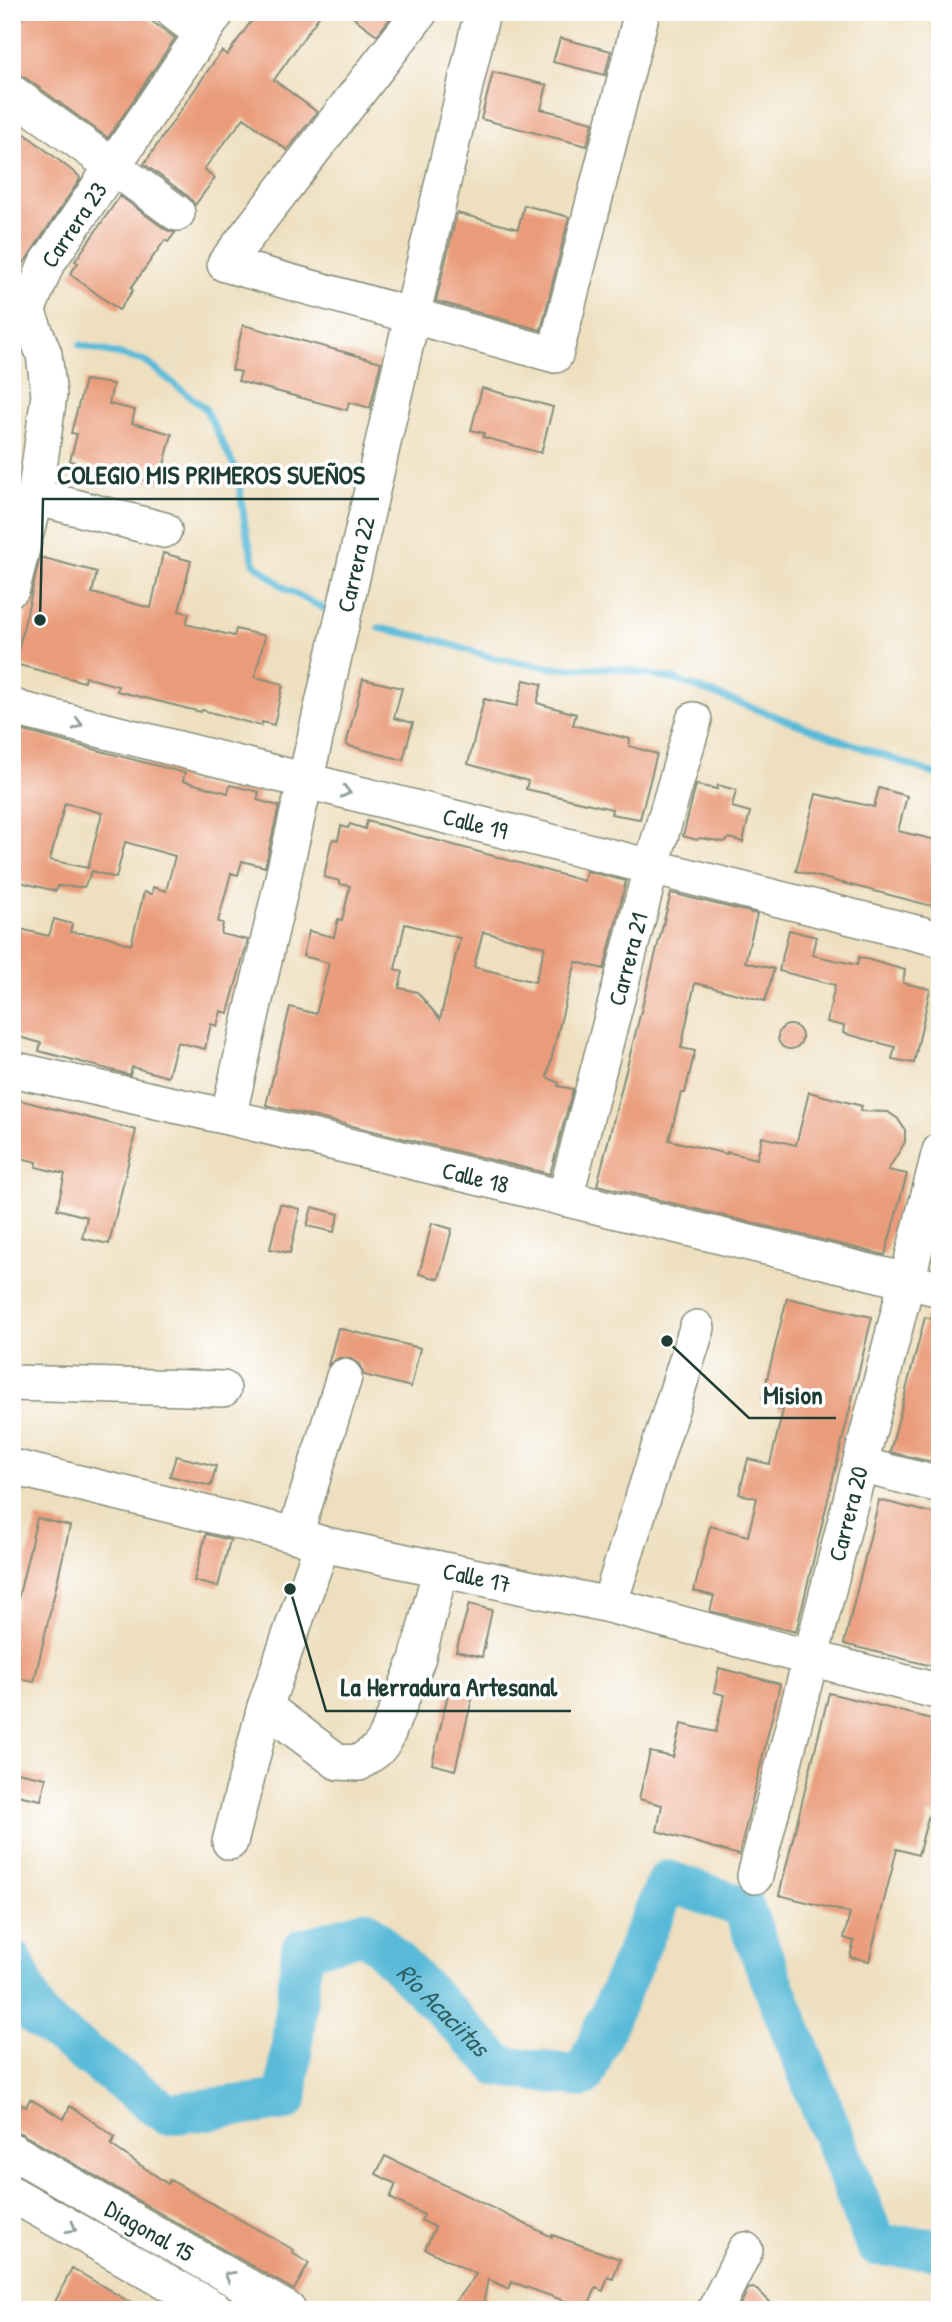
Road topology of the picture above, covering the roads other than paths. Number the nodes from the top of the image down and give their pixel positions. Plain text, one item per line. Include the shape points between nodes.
1 (174, 12) edge
2 (420, 12) edge
3 (482, 12) edge
4 (642, 12) edge
5 (210, 23) edge
6 (12, 93) edge
7 (113, 166) junction
8 (177, 213) dead end
9 (20, 307) edge
10 (412, 315) junction
11 (36, 497) junction
12 (164, 530) dead end
13 (12, 588) edge
14 (12, 687) edge
15 (12, 706) edge
16 (694, 720) dead end
17 (308, 771) junction
18 (654, 858) junction
19 (940, 919) edge
20 (940, 939) edge
21 (12, 1069) edge
22 (228, 1117) junction
23 (940, 1151) edge
24 (565, 1198) junction
25 (906, 1281) junction
26 (940, 1289) edge
27 (696, 1328) dead end
28 (344, 1377) dead end
29 (12, 1383) edge
30 (223, 1389) dead end
31 (860, 1465) junction
32 (15, 1475) edge
33 (940, 1485) edge
34 (309, 1540) junction
35 (440, 1571) junction
36 (609, 1605) junction
37 (810, 1660) junction
38 (940, 1692) edge
39 (265, 1707) junction
40 (230, 1842) dead end
41 (755, 1876) dead end
42 (12, 2151) edge
43 (12, 2194) edge
44 (745, 2250) dead end
45 (216, 2310) edge
46 (288, 2310) edge
47 (715, 2310) edge

1 - 5 street
2 - 10 street via 225,264
3 - 10 street, Carrera 22
4 - 10 street via 555,355
5 - 7 street, Carrera 23
6 - 7 street
7 - 8 street
7 - 9 street, Carrera 23
9 - 11 street, Carrera 23 via 44,354 49,395
10 - 17 street, Carrera 22
11 - 12 street
11 - 13 street, Carrera 23
14 - 17 street, Calle 19
15 -> 17 street, Calle 19
16 - 18 street, Carrera 21
17 - 18 street, Calle 19
17 - 22 street, Carrera 22
18 - 19 street, Calle 19
18 - 20 street, Calle 19
18 - 24 street, Carrera 21
21 - 22 street, Calle 18
22 - 24 street, Calle 18
23 - 25 street, Carrera 20
24 - 25 street, Calle 18
25 - 26 street, Calle 18
25 - 31 street, Carrera 20
27 - 36 street
28 - 34 street
29 - 30 street
31 - 33 street
31 - 37 street, Carrera 20
32 - 34 street, Calle 17
34 - 35 street, Calle 17
34 - 39 street
35 - 36 street, Calle 17
35 - 39 street via 417,1660 377,1750 359,1763 338,1762
36 - 37 street, Calle 17
37 - 38 street, Calle 17
37 - 41 street, Carrera 20
39 - 40 street
46 -> 42 street, Diagonal 15
43 -> 45 street, Diagonal 15
44 - 47 street

